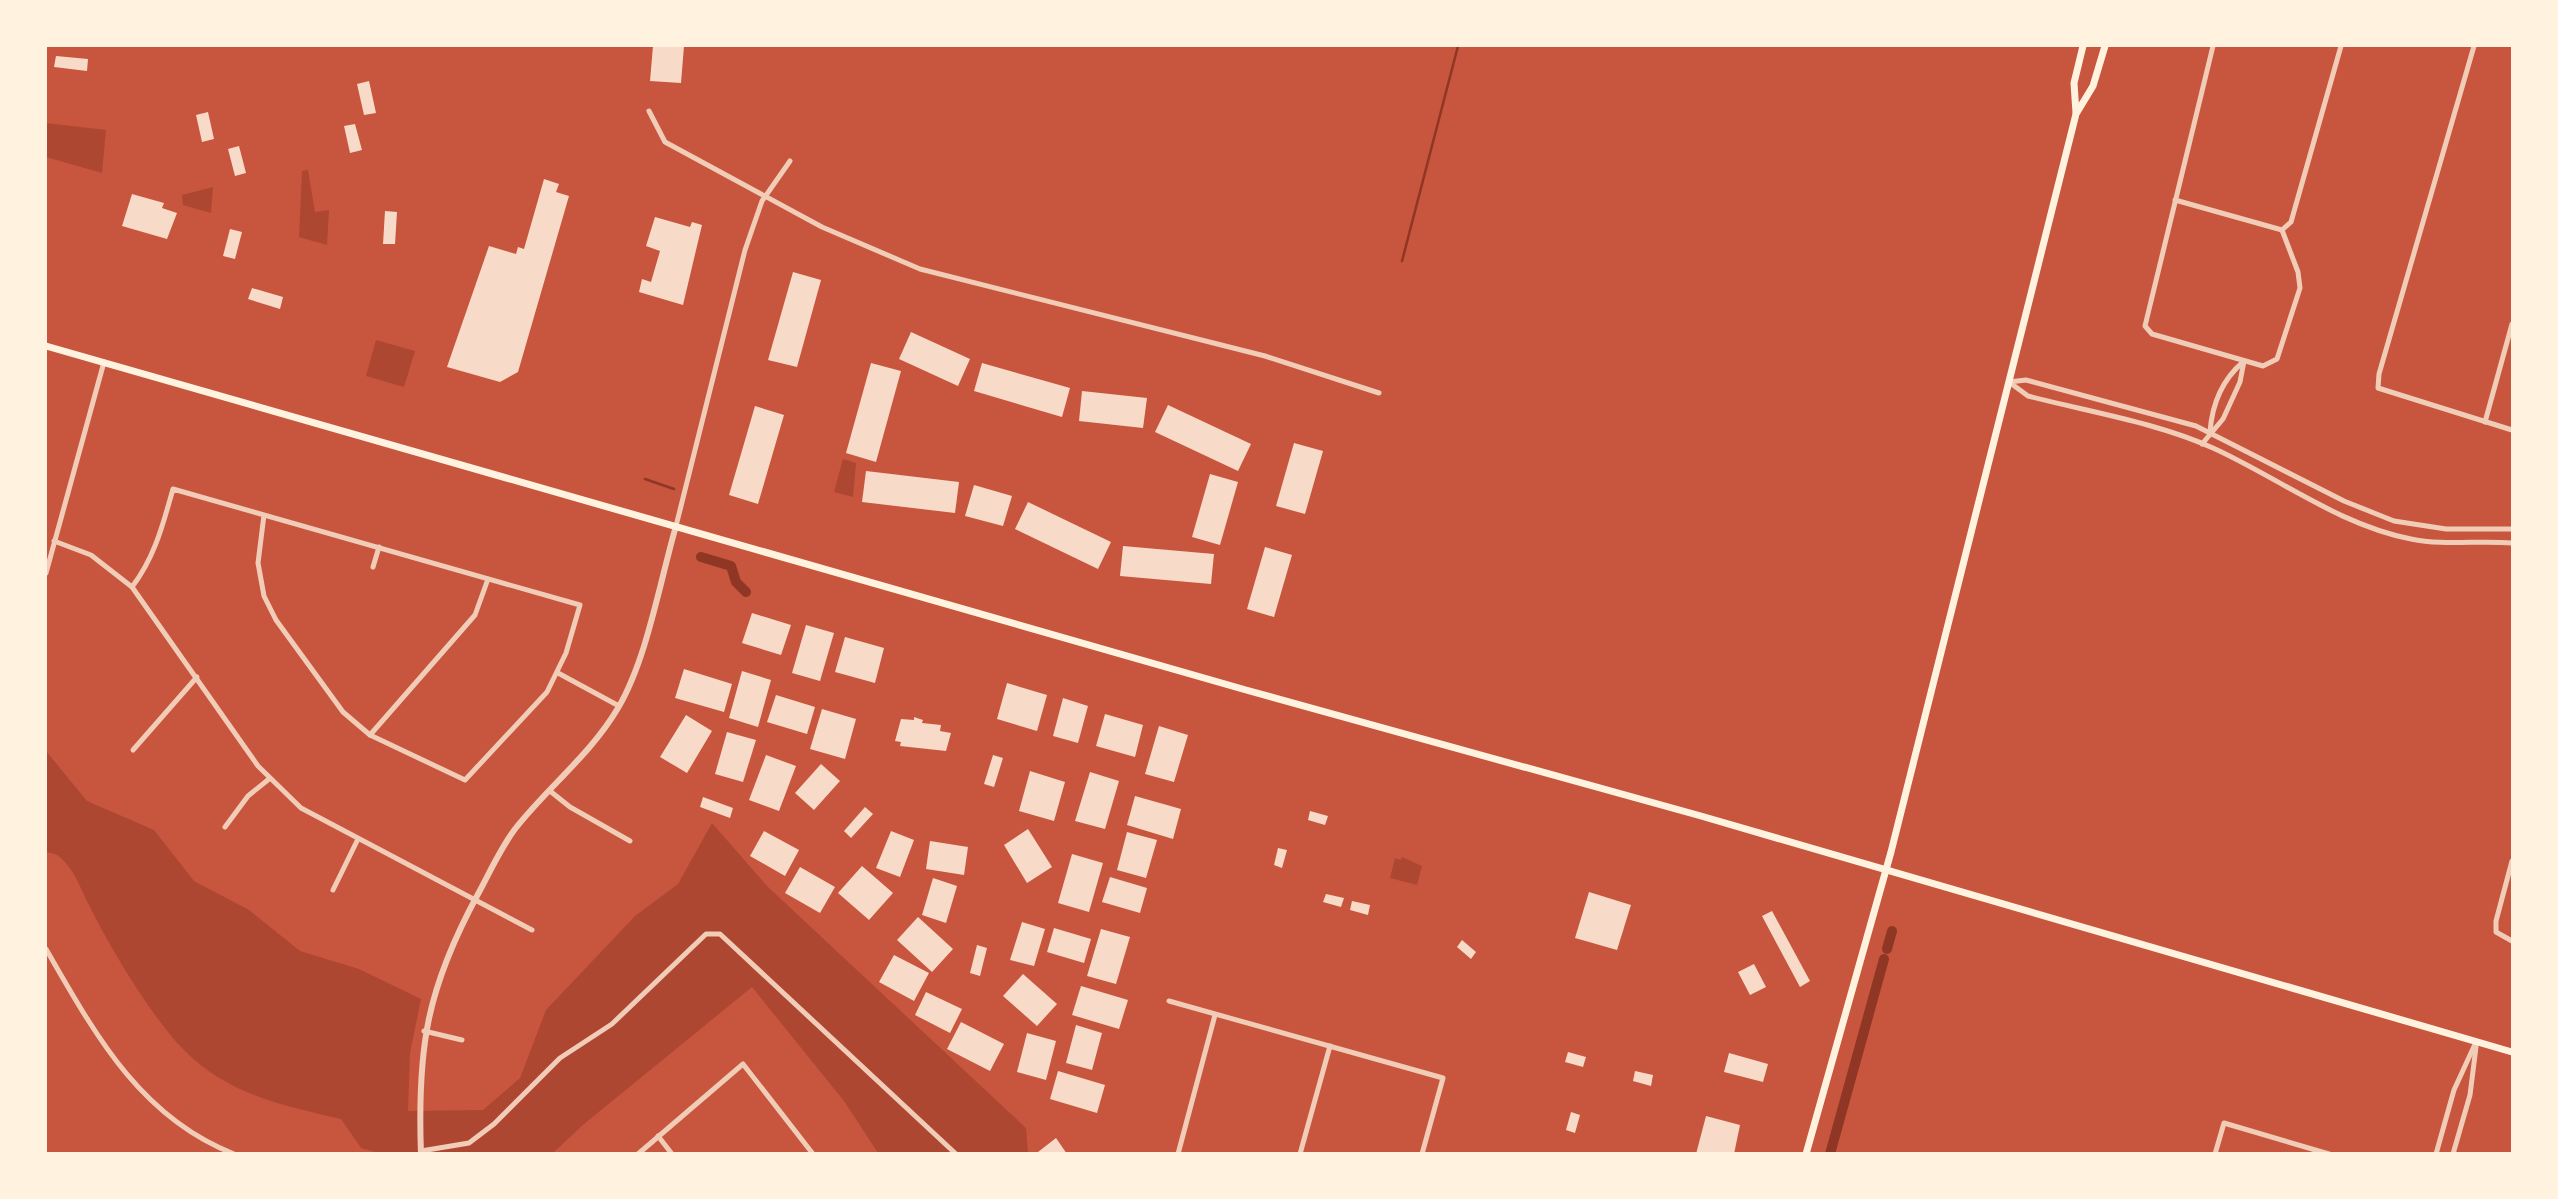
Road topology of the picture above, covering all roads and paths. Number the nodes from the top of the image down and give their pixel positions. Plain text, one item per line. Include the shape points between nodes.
1 (2083, 46) edge
2 (2105, 46) edge
3 (2213, 46) edge
4 (2341, 46) edge
5 (2474, 46) edge
6 (649, 111) dead end
7 (2076, 114) junction
8 (790, 161) dead end
9 (765, 197) junction
10 (2175, 200) junction
11 (2282, 230) junction
12 (2512, 324) edge
13 (46, 346) edge
14 (2244, 361) junction
15 (104, 362) junction
16 (2009, 383) junction
17 (1379, 393) dead end
18 (2485, 422) junction
19 (2512, 430) edge
20 (2210, 432) junction
21 (2202, 444) junction
22 (264, 515) junction
23 (2395, 521) junction
24 (676, 526) junction
25 (2512, 529) edge
26 (2388, 533) junction
27 (54, 541) junction
28 (2512, 543) edge
29 (379, 547) junction
30 (373, 567) dead end
31 (46, 573) edge
32 (488, 579) junction
33 (132, 587) junction
34 (558, 673) junction
35 (197, 677) junction
36 (619, 706) junction
37 (370, 735) junction
38 (133, 750) dead end
39 (269, 779) junction
40 (550, 791) junction
41 (225, 827) dead end
42 (358, 839) junction
43 (630, 841) dead end
44 (2512, 861) edge
45 (1886, 870) junction
46 (333, 890) dead end
47 (475, 900) junction
48 (532, 930) dead end
49 (2512, 941) edge
50 (46, 949) edge
51 (1169, 1001) dead end
52 (1215, 1014) junction
53 (424, 1031) junction
54 (462, 1040) dead end
55 (2476, 1042) junction
56 (1330, 1046) junction
57 (2512, 1052) edge
58 (658, 1136) junction
59 (421, 1152) edge
60 (234, 1153) edge
61 (638, 1153) edge
62 (672, 1153) edge
63 (813, 1153) edge
64 (956, 1153) edge
65 (1178, 1153) edge
66 (1300, 1153) edge
67 (1422, 1153) edge
68 (1805, 1153) edge
69 (2215, 1153) edge
70 (2329, 1153) edge
71 (2436, 1153) edge
72 (2453, 1153) edge

1 - 7 main road via 2074,83
2 - 7 main road via 2093,86
3 - 10 street
4 - 11 street via 2291,222
5 - 18 street via 2378,388
6 - 9 street via 665,142
7 - 16 main road
8 - 9 street
9 - 17 street via 920,269 1265,356
9 - 24 street via 745,250
10 - 11 street
10 - 14 street via 2145,326 2152,334
11 - 14 street via 2300,288 2277,359 2263,366
12 - 18 street
13 - 15 main road
14 - 20 street via 2234,394
14 - 20 street via 2229,374 2211,411
15 - 24 main road
15 - 27 street
16 - 20 street via 2026,380
16 - 21 street via 2028,396
16 - 45 main road
18 - 19 street
20 - 21 street
20 - 23 street via 2344,501
21 - 26 street via 2351,520
22 - 29 street
22 - 33 street via 173,489 152,558
22 - 37 street via 258,563 271,610 343,712
23 - 25 street via 2446,529
23 - 26 street
24 - 36 street via 636,667
24 - 45 main road
26 - 28 street via 2412,540
27 - 31 street
27 - 33 street via 91,555
29 - 30 street
29 - 32 street
32 - 34 street via 580,605
32 - 37 street via 475,615
33 - 35 street
34 - 36 street
34 - 37 street via 534,708 465,780
35 - 38 street
35 - 39 street
36 - 40 street via 593,744
39 - 41 street via 248,796
39 - 42 street via 301,808
40 - 43 street
40 - 47 street via 509,839
42 - 46 street
42 - 47 street
44 - 49 street via 2496,921 2496,932
45 - 55 main road
45 - 68 main road
47 - 48 street
47 - 53 street via 446,958
50 - 60 street via 107,1052 142,1095 181,1127
51 - 52 street
52 - 56 street
52 - 65 street
53 - 54 street
53 - 59 street
55 - 57 main road
55 - 71 street via 2454,1090
55 - 72 street via 2470,1095
56 - 66 street
56 - 67 street via 1443,1078
58 - 61 street
58 - 62 street
58 - 63 street via 743,1064
59 - 64 street via 469,1143 560,1058 612,1024 706,934 720,934
69 - 70 street via 2224,1124

